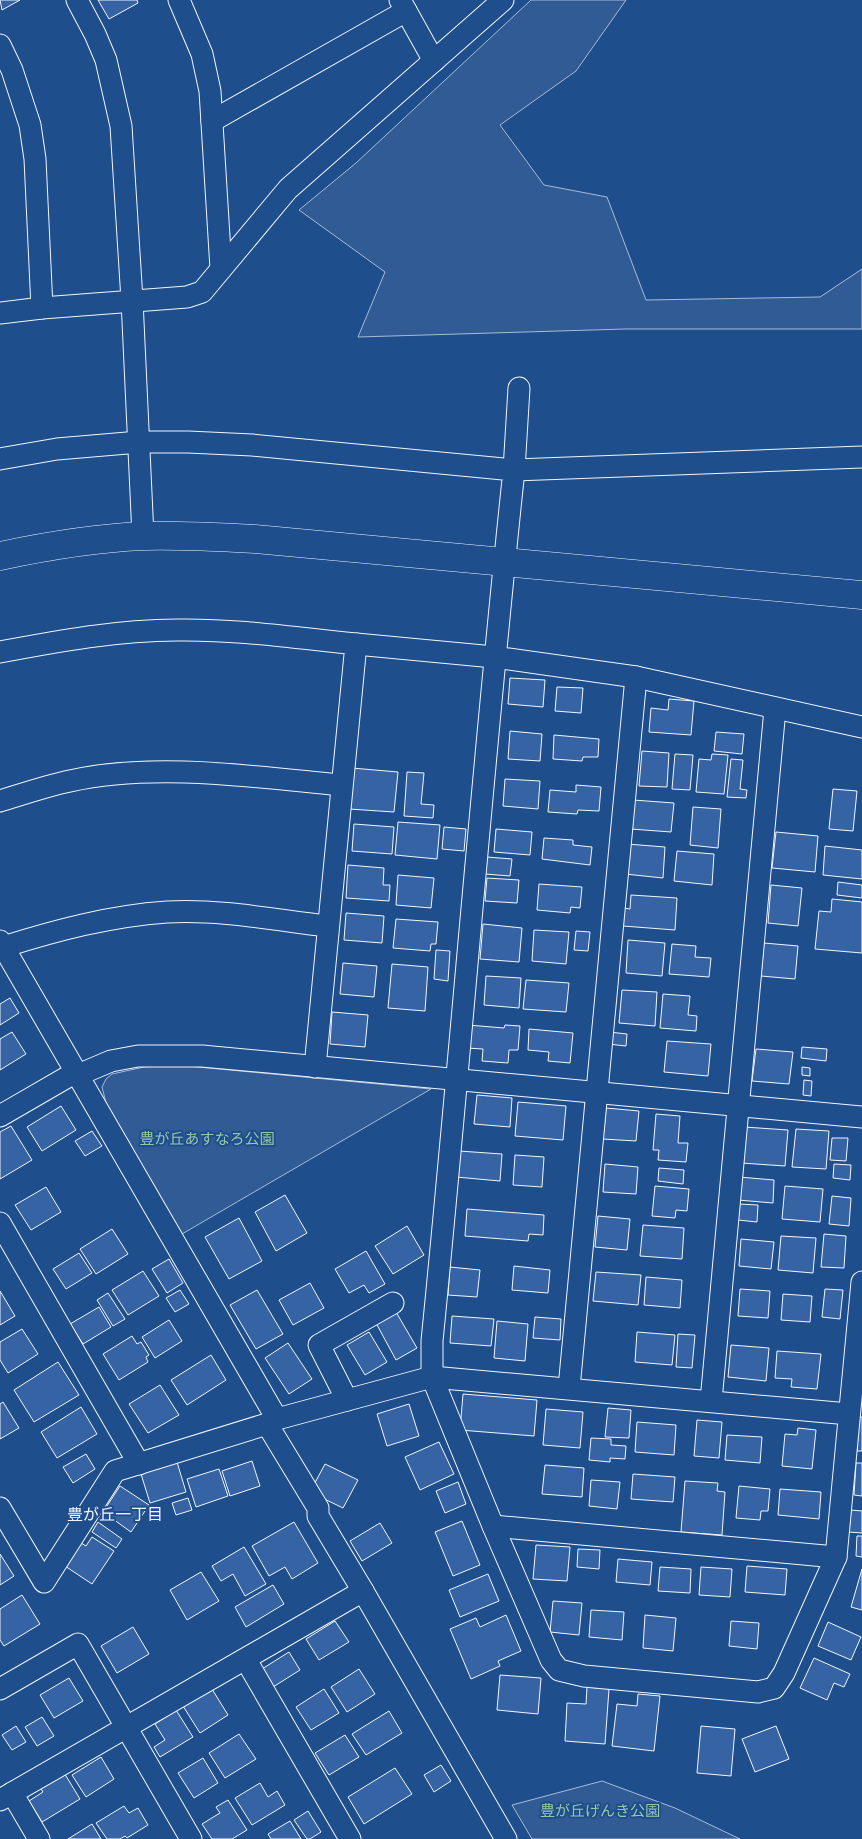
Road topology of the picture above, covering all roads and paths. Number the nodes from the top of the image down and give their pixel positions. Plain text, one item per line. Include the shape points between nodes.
1 (77, 0) edge
2 (179, 0) edge
3 (503, 0) edge
4 (403, 6) edge
5 (0, 45) edge
6 (434, 61) junction
7 (212, 121) junction
8 (221, 270) junction
9 (132, 300) junction
10 (42, 308) junction
11 (0, 313) edge
12 (520, 388) dead end
13 (139, 442) junction
14 (862, 457) edge
15 (0, 459) edge
16 (514, 470) junction
17 (143, 536) junction
18 (0, 556) edge
19 (504, 562) junction
20 (862, 595) edge
21 (356, 644) junction
22 (0, 652) edge
23 (494, 658) junction
24 (636, 678) junction
25 (775, 709) junction
26 (862, 727) edge
27 (341, 785) junction
28 (0, 801) edge
29 (327, 926) junction
30 (2, 944) edge
31 (315, 1067) junction
32 (77, 1073) junction
33 (458, 1080) junction
34 (596, 1092) junction
35 (739, 1105) junction
36 (0, 1116) edge
37 (862, 1117) edge
38 (0, 1223) edge
39 (862, 1282) edge
40 (392, 1302) dead end
41 (432, 1377) junction
42 (569, 1388) junction
43 (347, 1400) junction
44 (711, 1401) junction
45 (849, 1414) junction
46 (272, 1421) junction
47 (139, 1464) junction
48 (3, 1521) edge
49 (493, 1526) junction
50 (836, 1557) junction
51 (363, 1591) junction
52 (246, 1660) junction
53 (0, 1689) edge
54 (128, 1727) junction
55 (6, 1796) edge
56 (501, 1837) edge
57 (39, 1839) edge
58 (191, 1839) edge
59 (350, 1839) edge

1 - 9 street via 106,60 121,126
2 - 7 street via 202,54
3 - 6 street
4 - 6 street
4 - 7 street
5 - 10 street via 30,125 35,159
6 - 8 street via 288,189
7 - 8 street
8 - 9 street via 202,292 187,297
9 - 10 street
9 - 13 street
10 - 11 street
12 - 16 street
13 - 15 street via 57,449
13 - 16 street via 252,445
13 - 17 street
14 - 16 street
16 - 19 street
17 - 18 street via 45,546
17 - 19 street via 255,539
19 - 20 street
19 - 23 street
21 - 22 street via 230,631 175,630 82,637
21 - 23 street
21 - 27 street
23 - 24 street
23 - 33 street
24 - 25 street
24 - 34 street
25 - 26 street
25 - 35 street
27 - 28 street via 163,772 71,781
27 - 29 street
29 - 30 street via 217,913 169,912 68,927
29 - 31 street
30 - 32 street
31 - 32 street via 169,1054 111,1062
31 - 33 street
32 - 36 street
32 - 46 street
33 - 34 street
33 - 41 street via 432,1341
34 - 35 street
34 - 42 street
35 - 37 street
35 - 44 street
38 - 47 street
39 - 45 street
40 - 43 street via 319,1345
41 - 42 street
41 - 43 street
41 - 49 street
42 - 44 street
43 - 46 street
44 - 45 street
45 - 50 street
46 - 47 street
46 - 51 street via 318,1508 318,1516
47 - 48 street via 115,1471 44,1582
49 - 50 street
49 - 50 street via 551,1660 559,1670 584,1676 758,1692 774,1688 784,1673
51 - 52 street
51 - 56 street
52 - 54 street
52 - 59 street
53 - 54 street via 78,1644
54 - 55 street
54 - 58 street
55 - 57 street

